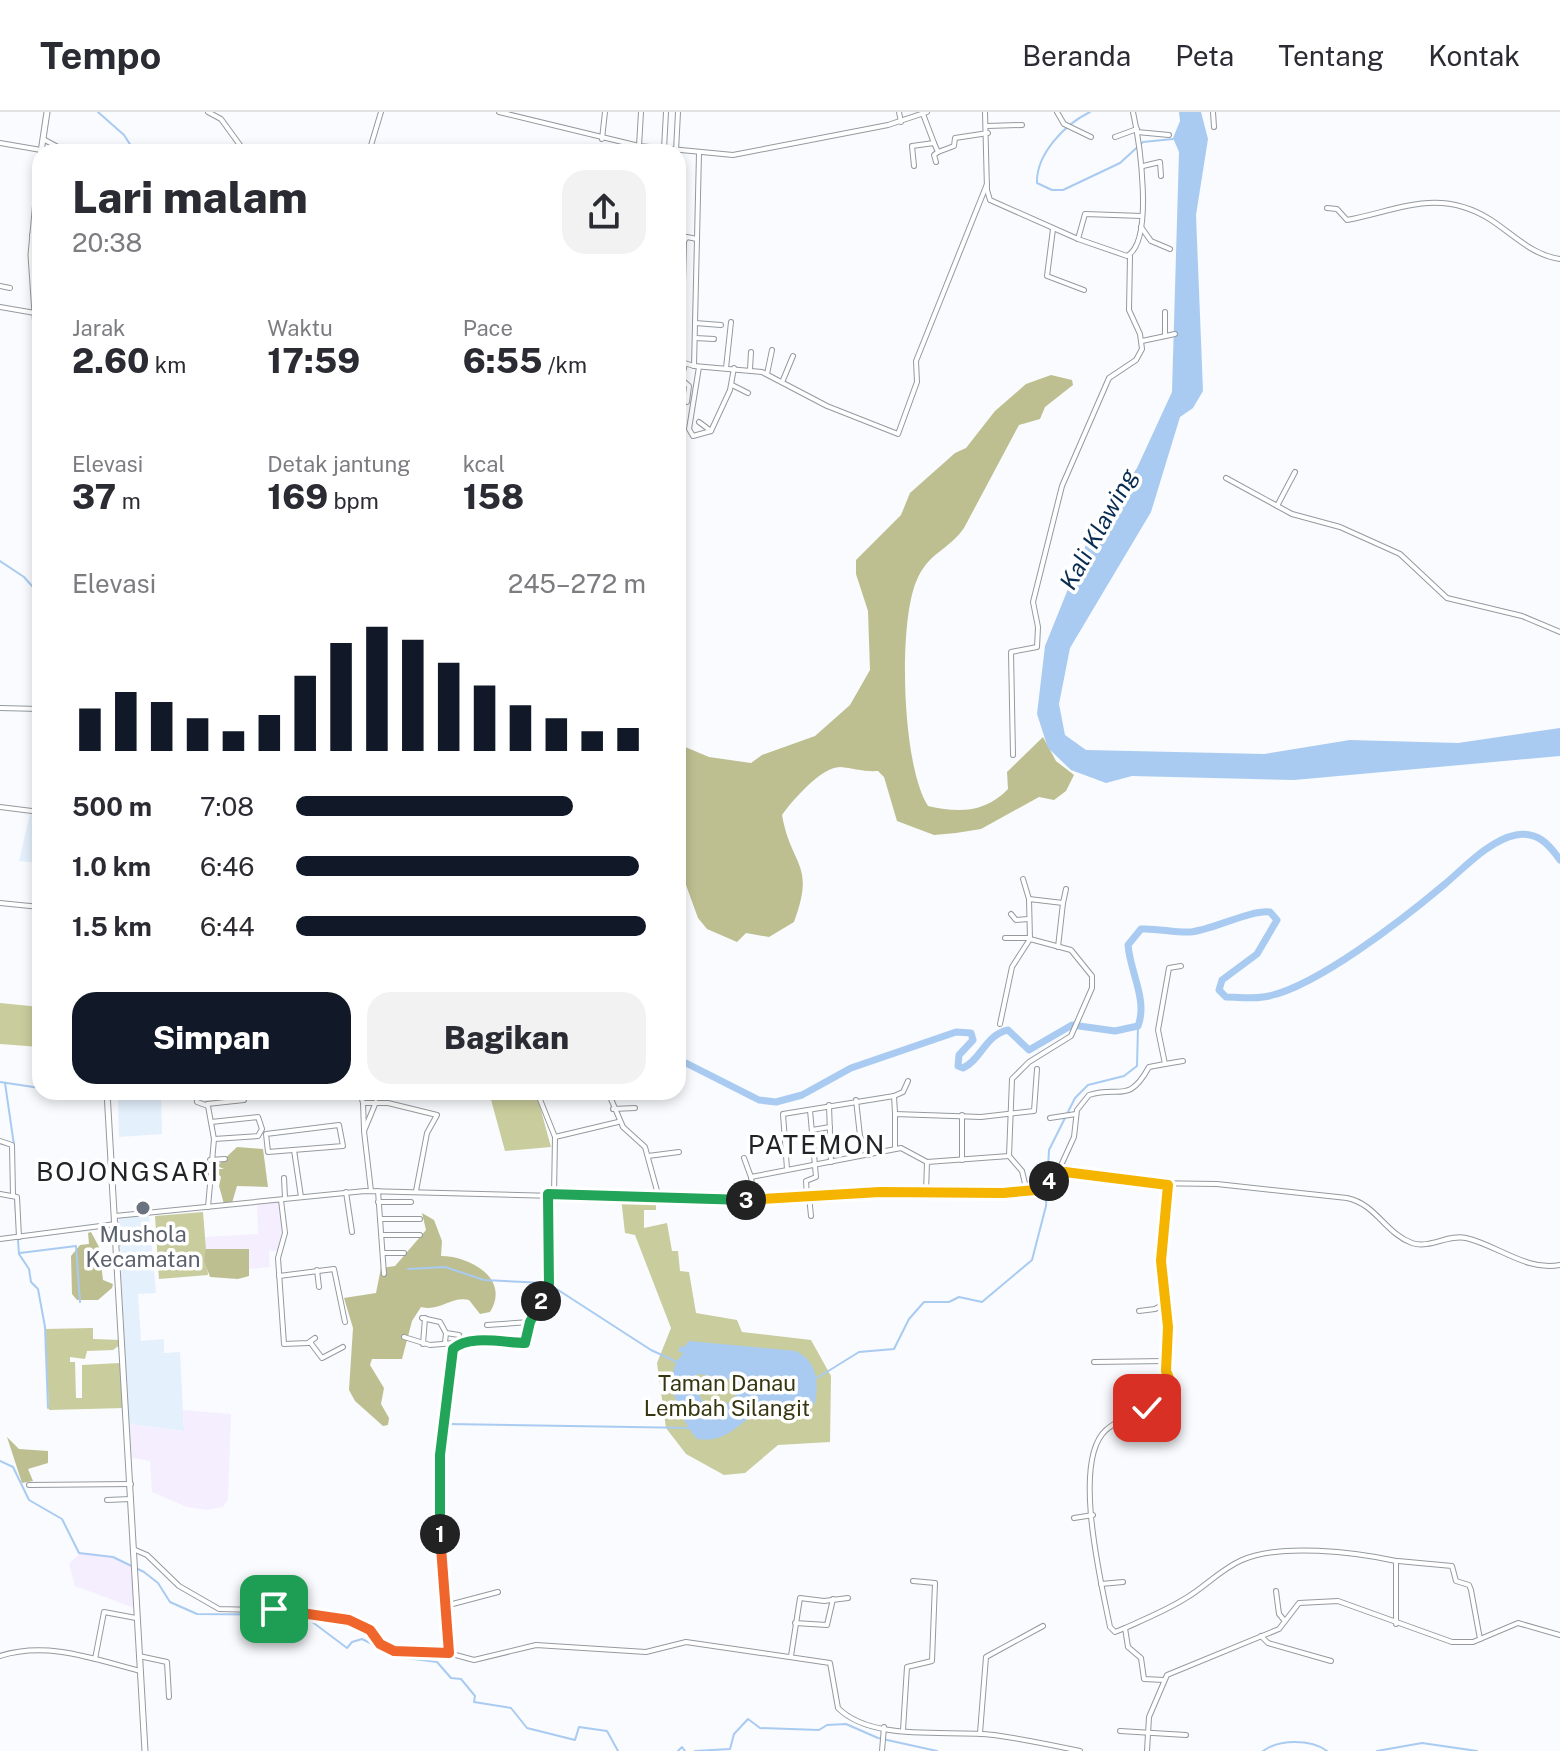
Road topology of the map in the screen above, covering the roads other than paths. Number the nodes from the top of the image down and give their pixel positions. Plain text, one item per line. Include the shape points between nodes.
1 (47, 112) edge
2 (208, 112) edge
3 (381, 112) edge
4 (499, 112) edge
5 (605, 112) edge
6 (641, 112) edge
7 (666, 112) edge
8 (678, 112) edge
9 (899, 112) edge
10 (985, 112) edge
11 (1057, 112) edge
12 (1133, 112) edge
13 (1213, 112) edge
14 (925, 113) edge
15 (521, 114) edge
16 (901, 122) junction
17 (1022, 125) dead end
18 (987, 126) junction
19 (1214, 127) dead end
20 (1137, 130) junction
21 (988, 133) junction
22 (1169, 135) dead end
23 (1091, 137) dead end
24 (1115, 137) dead end
25 (43, 139) junction
26 (602, 139) junction
27 (0, 143) edge
28 (934, 143) junction
29 (42, 144) edge
30 (52, 144) edge
31 (239, 144) edge
32 (371, 144) edge
33 (628, 144) edge
34 (639, 144) edge
35 (664, 144) edge
36 (676, 144) edge
37 (32, 151) edge
38 (686, 152) edge
39 (938, 152) junction
40 (699, 153) junction
41 (936, 162) dead end
42 (914, 166) dead end
43 (1143, 166) junction
44 (1161, 176) dead end
45 (987, 184) junction
46 (1327, 208) dead end
47 (1142, 216) junction
48 (1140, 225) junction
49 (1053, 229) junction
50 (686, 239) edge
51 (697, 239) junction
52 (1078, 239) junction
53 (1170, 249) dead end
54 (1130, 256) junction
55 (1560, 259) edge
56 (0, 286) edge
57 (10, 288) dead end
58 (1084, 290) dead end
59 (0, 307) edge
60 (32, 312) edge
61 (1165, 312) dead end
62 (731, 322) dead end
63 (695, 323) junction
64 (721, 325) dead end
65 (1175, 334) dead end
66 (1165, 335) junction
67 (695, 338) junction
68 (714, 339) dead end
69 (1142, 341) junction
70 (772, 350) dead end
71 (751, 352) dead end
72 (793, 356) dead end
73 (686, 364) edge
74 (697, 366) junction
75 (726, 368) junction
76 (734, 368) junction
77 (750, 369) junction
78 (767, 374) junction
79 (783, 380) junction
80 (686, 383) edge
81 (732, 385) junction
82 (748, 393) dead end
83 (687, 402) dead end
84 (699, 422) dead end
85 (711, 431) junction
86 (1295, 472) dead end
87 (1226, 478) dead end
88 (1277, 506) junction
89 (1560, 632) edge
90 (0, 708) edge
91 (32, 709) edge
92 (1013, 755) dead end
93 (0, 807) edge
94 (32, 811) edge
95 (1023, 879) dead end
96 (1066, 889) dead end
97 (1029, 899) junction
98 (0, 903) edge
99 (1063, 903) junction
100 (32, 906) edge
101 (1011, 914) dead end
102 (1028, 919) junction
103 (1005, 938) dead end
104 (1030, 939) junction
105 (1058, 947) junction
106 (1181, 966) dead end
107 (1000, 1024) dead end
108 (1183, 1061) dead end
109 (1165, 1064) junction
110 (1037, 1069) dead end
111 (908, 1081) dead end
112 (894, 1096) junction
113 (108, 1100) edge
114 (198, 1100) edge
115 (244, 1100) dead end
116 (362, 1100) edge
117 (540, 1100) edge
118 (610, 1100) edge
119 (856, 1100) junction
120 (235, 1101) joint
121 (376, 1102) junction
122 (363, 1103) junction
123 (200, 1105) junction
124 (829, 1105) junction
125 (635, 1108) dead end
126 (613, 1109) junction
127 (810, 1109) junction
128 (895, 1114) junction
129 (1011, 1114) junction
130 (1076, 1114) junction
131 (962, 1115) junction
132 (1050, 1118) dead end
133 (619, 1121) junction
134 (211, 1122) junction
135 (831, 1127) junction
136 (812, 1130) junction
137 (364, 1131) junction
138 (555, 1137) junction
139 (214, 1139) junction
140 (0, 1141) edge
141 (895, 1149) junction
142 (294, 1150) junction
143 (679, 1152) dead end
144 (869, 1155) junction
145 (648, 1156) junction
146 (1009, 1156) junction
147 (744, 1158) dead end
148 (225, 1159) dead end
149 (210, 1160) junction
150 (962, 1160) junction
151 (831, 1162) junction
152 (927, 1162) junction
153 (814, 1165) junction
154 (787, 1169) junction
155 (1058, 1173) junction
156 (751, 1177) junction
157 (284, 1178) dead end
158 (1168, 1185) junction
159 (371, 1191) junction
160 (378, 1191) junction
161 (416, 1191) junction
162 (346, 1192) junction
163 (1027, 1192) junction
164 (926, 1193) junction
165 (0, 1194) edge
166 (551, 1194) junction
167 (14, 1196) junction
168 (808, 1196) junction
169 (301, 1197) junction
170 (659, 1198) junction
171 (283, 1199) junction
172 (754, 1199) junction
173 (378, 1202) junction
174 (411, 1202) dead end
175 (208, 1207) junction
176 (115, 1216) junction
177 (811, 1216) dead end
178 (380, 1219) junction
179 (420, 1219) dead end
180 (116, 1224) junction
181 (352, 1232) dead end
182 (382, 1235) junction
183 (420, 1235) dead end
184 (17, 1237) junction
185 (0, 1239) edge
186 (383, 1253) junction
187 (404, 1253) dead end
188 (1560, 1265) edge
189 (316, 1269) junction
190 (384, 1274) dead end
191 (279, 1276) junction
192 (319, 1287) dead end
193 (1166, 1303) junction
194 (1139, 1311) dead end
195 (345, 1322) dead end
196 (530, 1322) junction
197 (487, 1325) dead end
198 (446, 1333) junction
199 (459, 1335) dead end
200 (404, 1337) dead end
201 (315, 1338) dead end
202 (310, 1342) junction
203 (423, 1344) junction
204 (445, 1344) junction
205 (456, 1345) junction
206 (343, 1347) dead end
207 (1166, 1361) junction
208 (1094, 1362) dead end
209 (131, 1484) junction
210 (29, 1485) dead end
211 (131, 1499) junction
212 (107, 1500) dead end
213 (1093, 1515) junction
214 (1074, 1518) dead end
215 (133, 1549) junction
216 (1396, 1561) junction
217 (913, 1581) dead end
218 (1123, 1582) dead end
219 (1101, 1584) junction
220 (1276, 1591) dead end
221 (498, 1592) dead end
222 (848, 1598) dead end
223 (833, 1599) junction
224 (445, 1606) junction
225 (136, 1618) junction
226 (1284, 1620) junction
227 (795, 1623) junction
228 (1396, 1624) junction
229 (1043, 1626) dead end
230 (1125, 1628) junction
231 (1560, 1635) edge
232 (1261, 1636) junction
233 (1480, 1639) junction
234 (449, 1653) junction
235 (0, 1656) edge
236 (139, 1656) junction
237 (791, 1656) junction
238 (95, 1659) junction
239 (1331, 1661) dead end
240 (140, 1671) junction
241 (1164, 1680) junction
242 (169, 1697) dead end
243 (884, 1727) junction
244 (903, 1730) junction
245 (1120, 1731) dead end
246 (1148, 1732) junction
247 (980, 1734) junction
248 (1186, 1735) dead end
249 (145, 1751) edge
250 (882, 1751) edge
251 (1080, 1751) edge
252 (1147, 1751) edge

1 - 25 main road
2 - 31 street via 221,119
3 - 32 street
4 - 15 street
5 - 26 street
6 - 34 street
7 - 35 street
8 - 36 street
9 - 16 street
10 - 18 street
11 - 23 street via 1061,122
12 - 20 street
13 - 19 street
14 - 16 street
14 - 28 street
15 - 26 street
16 - 40 street via 748,154
17 - 18 street
18 - 21 street
20 - 22 street
20 - 24 street
20 - 43 street
21 - 39 street via 955,138 954,146
21 - 45 street
25 - 29 main road
25 - 30 street
26 - 33 street
27 - 37 street
28 - 39 street
28 - 42 street via 911,148
38 - 40 street
39 - 41 street
40 - 51 street
43 - 44 street via 1160,162
43 - 47 street
45 - 49 street via 992,201
45 - 79 street via 916,361 917,382 898,434 827,406
46 - 55 street via 1337,209 1347,220 1422,201 1446,204 1482,215 1535,252
47 - 48 street
47 - 52 street via 1085,214
48 - 53 street via 1150,240
48 - 54 street
49 - 52 street
49 - 58 street via 1047,276
50 - 51 street
51 - 63 street
52 - 54 street
54 - 69 street via 1129,310
56 - 57 street
59 - 60 street
61 - 66 street
62 - 75 street
63 - 64 street
63 - 67 street
65 - 66 street
66 - 69 street
67 - 68 street
67 - 74 street
69 - 92 street via 1136,360 1109,378 1060,490 1033,602 1037,647 1011,652
70 - 78 street
71 - 77 street
72 - 79 street
73 - 74 street
74 - 75 street
74 - 85 street via 689,434
75 - 76 street
76 - 77 street
76 - 81 street
77 - 78 street
78 - 79 street
80 - 83 street
81 - 82 street
81 - 85 street
84 - 85 street
86 - 88 street
87 - 88 street
88 - 89 street via 1400,554 1452,601 1522,616
90 - 91 street
93 - 94 street
95 - 97 street
96 - 99 street
97 - 99 street
97 - 102 street
98 - 100 street
99 - 105 street
101 - 102 street via 1017,921
102 - 104 street
103 - 104 street
104 - 105 street
104 - 107 street via 1012,967
105 - 129 street via 1073,952 1092,976 1092,988 1071,1036 1013,1077
106 - 109 street via 1169,968 1158,1023
108 - 109 street
109 - 130 street via 1149,1067 1136,1087 1089,1095
110 - 129 street via 1036,1110
111 - 112 street
112 - 119 street
112 - 128 street
113 - 176 main road
114 - 123 street
115 - 120 street
116 - 122 street
117 - 138 street
118 - 126 street
119 - 124 street
119 - 144 street via 860,1136
120 - 123 street
121 - 122 street
121 - 137 street
121 - 161 street via 437,1115 427,1133
122 - 137 street
123 - 134 street via 208,1106
124 - 127 street
124 - 135 street
125 - 126 street
126 - 133 street
127 - 136 street
127 - 154 street via 782,1116
128 - 131 street
128 - 141 street
129 - 131 street
129 - 146 street
130 - 132 street
130 - 155 street via 1074,1137
131 - 150 street
133 - 138 street
133 - 145 street
134 - 139 street
134 - 139 street via 258,1117 262,1129 258,1136
135 - 136 street
135 - 151 street
136 - 153 street
137 - 159 street
138 - 166 street
139 - 149 street
140 - 167 street via 12,1145
141 - 144 street
141 - 152 street via 910,1150
142 - 142 street via 343,1146 339,1125 266,1134 268,1152
142 - 169 street
143 - 145 street
144 - 151 street
145 - 170 street
146 - 150 street
146 - 163 street via 1022,1171
147 - 156 street
148 - 149 street
149 - 175 street
150 - 152 street
151 - 153 street
152 - 164 street
153 - 154 street
153 - 168 street via 816,1177 806,1181
154 - 156 street
155 - 158 street
155 - 163 street
156 - 172 street
157 - 171 street
158 - 188 street via 1217,1184 1347,1198 1366,1204 1400,1237 1415,1244 1461,1237 1529,1262
158 - 193 street via 1161,1253
159 - 160 street
159 - 162 street
160 - 161 street
160 - 173 street
161 - 166 street
162 - 169 street
162 - 181 street
163 - 164 street
164 - 168 street
165 - 167 street
166 - 170 street
166 - 196 street via 549,1287
167 - 184 street
168 - 172 street
168 - 177 street
169 - 171 street
170 - 172 street
171 - 175 street
171 - 191 street
173 - 174 street
173 - 178 street
175 - 176 street
176 - 180 main road
178 - 179 street
178 - 182 street
180 - 184 street
180 - 209 main road
182 - 183 street
182 - 186 street
184 - 185 street
186 - 187 street
186 - 190 street
189 - 191 street
189 - 192 street
189 - 195 street via 334,1269
191 - 202 street via 284,1344
193 - 194 street
193 - 207 street
196 - 197 street
196 - 205 street via 525,1343
198 - 199 street
198 - 203 street via 440,1322 423,1318
198 - 204 street
200 - 203 street
201 - 202 street
202 - 206 street via 320,1358
203 - 204 street
204 - 205 street
205 - 224 street via 440,1455
207 - 208 street
207 - 213 street via 1173,1395 1119,1421 1094,1447
209 - 210 street
209 - 211 main road
211 - 212 street
211 - 215 main road
213 - 214 street
213 - 219 street
215 - 225 main road
215 - 234 street via 147,1555 179,1586 219,1609 310,1612 349,1620 378,1634 380,1644 394,1651
216 - 228 street
216 - 230 street via 1317,1552 1255,1555 1233,1564 1185,1599
216 - 233 street via 1452,1566 1456,1581 1471,1590
217 - 244 street via 935,1583 932,1661 907,1667
218 - 219 street
219 - 230 street via 1111,1630
220 - 226 street
221 - 224 street
222 - 223 street
223 - 227 street via 800,1598
223 - 227 street via 827,1625
224 - 234 street
225 - 236 main road
225 - 238 street via 104,1612
226 - 228 street via 1299,1603 1330,1599
226 - 232 street via 1279,1629
227 - 237 street
228 - 233 street via 1452,1642
229 - 247 street via 986,1657
230 - 241 street via 1128,1647 1141,1658 1145,1681
231 - 233 street via 1518,1623
232 - 239 street via 1268,1643
232 - 241 street via 1174,1670
234 - 237 street via 474,1660 536,1645 646,1652 686,1642
235 - 238 street via 48,1650
236 - 240 main road
236 - 242 street via 167,1662
237 - 243 street via 830,1663 838,1708
238 - 240 street
240 - 249 main road
241 - 246 street
243 - 244 street
243 - 250 street
244 - 247 street
245 - 246 street
246 - 248 street
246 - 252 street
247 - 251 street

